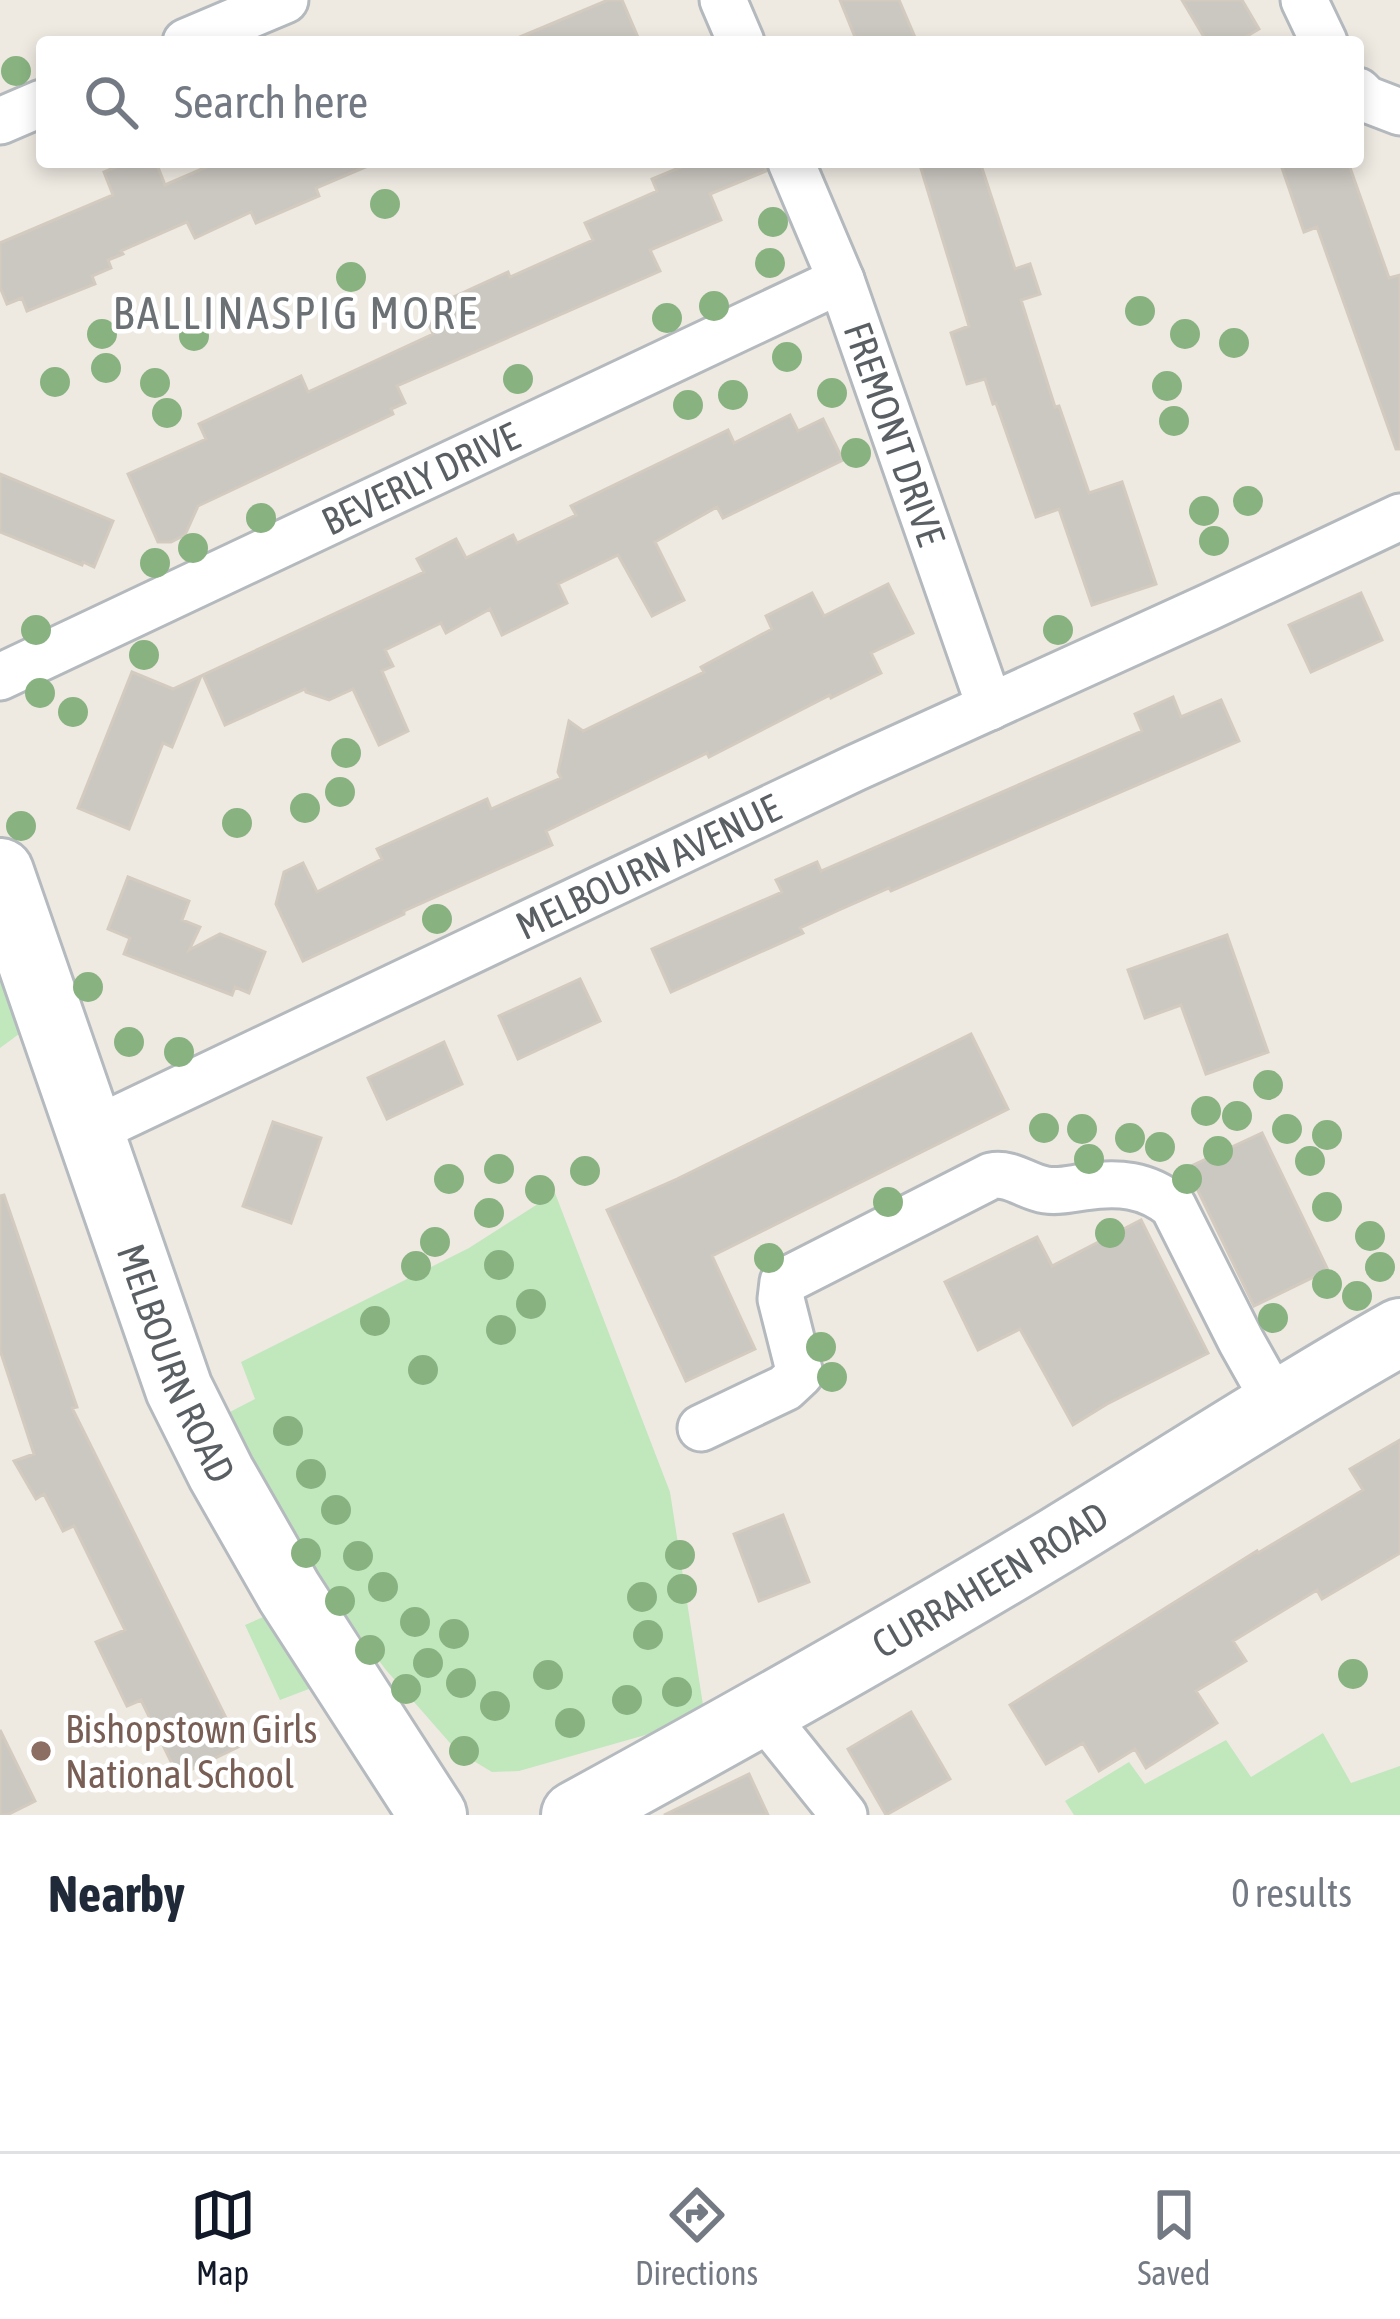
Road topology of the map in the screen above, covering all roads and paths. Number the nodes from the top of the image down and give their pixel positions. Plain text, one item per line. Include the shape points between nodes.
1 (285, 0) edge
2 (723, 0) edge
3 (1304, 0) edge
4 (200, 36) edge
5 (738, 36) edge
6 (1321, 36) edge
7 (1364, 97) edge
8 (36, 106) edge
9 (1400, 112) edge
10 (0, 121) edge
11 (794, 168) edge
12 (841, 280) junction
13 (1400, 517) edge
14 (0, 677) edge
15 (990, 707) junction
16 (7, 913) edge
17 (91, 1132) junction
18 (1400, 1331) edge
19 (1277, 1405) junction
20 (701, 1428) dead end
21 (762, 1713) junction
22 (434, 1815) edge
23 (575, 1815) edge
24 (844, 1815) edge

1 - 4 street
2 - 5 street
3 - 6 street
7 - 9 street
8 - 10 street
11 - 12 street, FREMONT DRIVE
12 - 14 street, BEVERLY DRIVE
12 - 15 street, FREMONT DRIVE
13 - 15 street, MELBOURN AVENUE
15 - 17 street, MELBOURN AVENUE
16 - 17 street, MELBOURN ROAD
17 - 22 street, MELBOURN ROAD via 190,1413 289,1592
18 - 19 street, CURRAHEEN ROAD
19 - 20 street via 1173,1206 1158,1193 1105,1185 1060,1192 1003,1174 783,1282 800,1374
19 - 21 street, CURRAHEEN ROAD
21 - 23 street, CURRAHEEN ROAD
21 - 24 street

